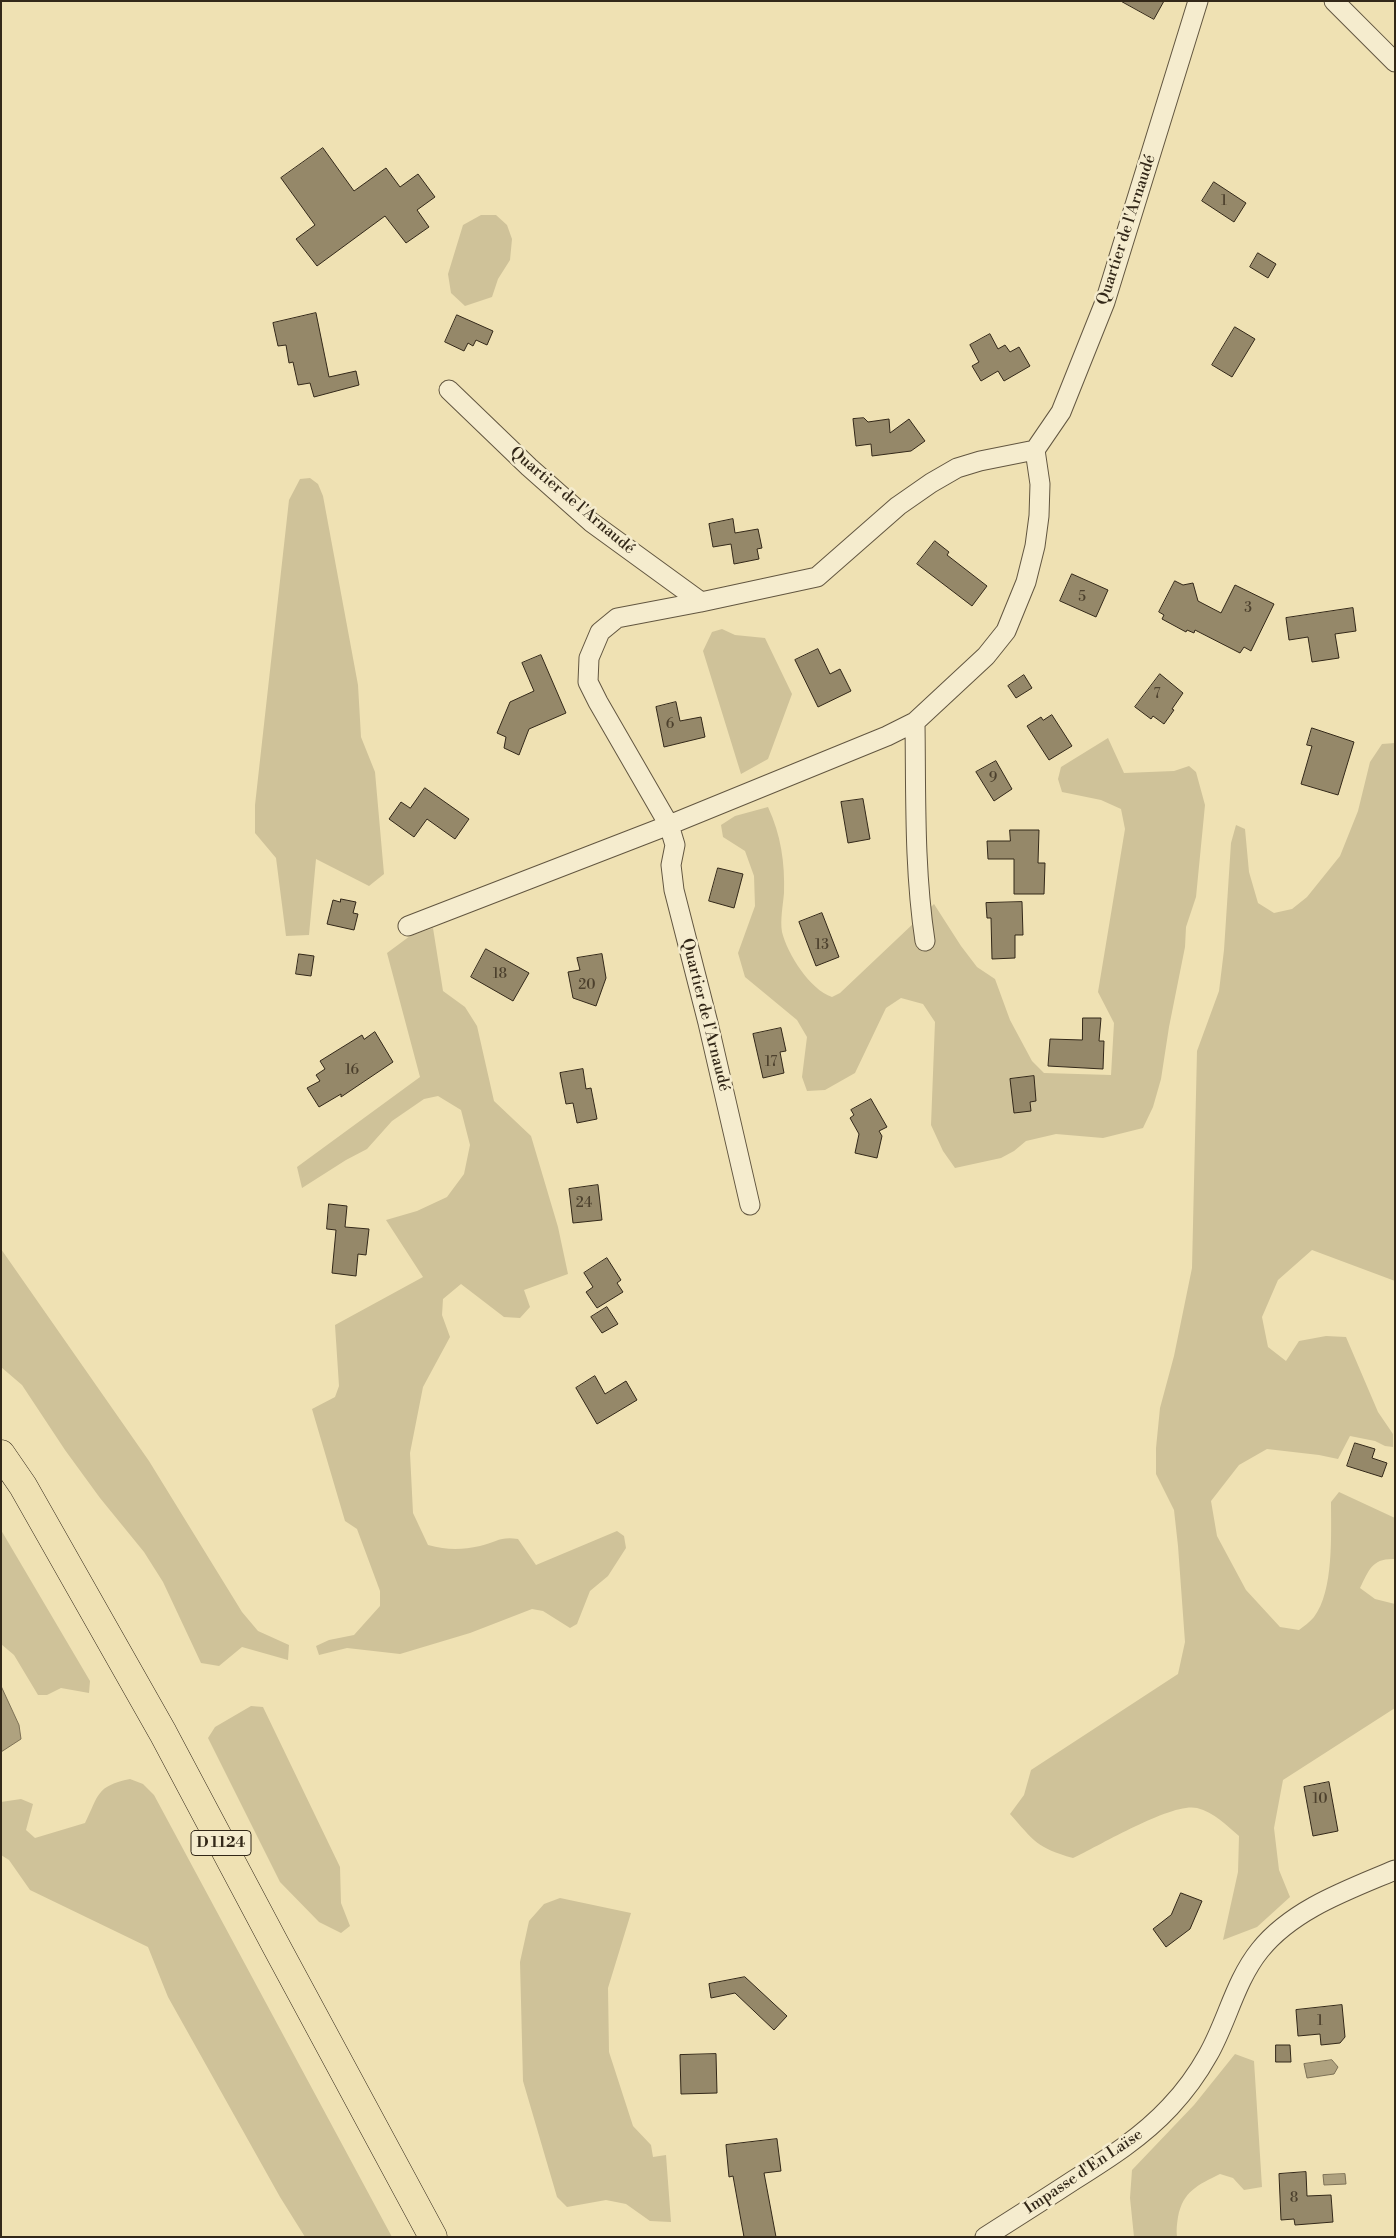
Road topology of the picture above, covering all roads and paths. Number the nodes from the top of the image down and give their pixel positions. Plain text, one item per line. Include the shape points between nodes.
1 (1198, 1) edge
2 (1334, 1) edge
3 (1395, 62) edge
4 (449, 390) dead end
5 (1035, 450) junction
6 (701, 602) junction
7 (915, 722) junction
8 (669, 826) junction
9 (408, 926) dead end
10 (925, 941) dead end
11 (750, 1205) dead end
12 (1, 1454) edge
13 (1395, 1870) edge
14 (433, 2237) edge
15 (985, 2237) edge

1 - 5 street, Quartier de l'Arnaudé via 1105,302 1061,412
2 - 3 street
4 - 6 street, Quartier de l'Arnaudé via 591,522
5 - 6 street, Quartier de l'Arnaudé via 972,463 930,483 898,506 817,577
5 - 7 street via 1040,484 1035,546 1026,582 1006,631 986,656
6 - 8 street, Quartier de l'Arnaudé via 617,618 600,632 589,658 588,682
7 - 8 street
7 - 10 street via 919,905
8 - 9 street
8 - 11 street, Quartier de l'Arnaudé via 675,845 671,865 674,890
12 - 14 highway, D 1124 via 23,1486 163,1733
13 - 15 street, Impasse d'En Laïse via 1333,1897 1280,1931 1260,1950 1243,1977 1209,2054 1171,2106 1122,2149

